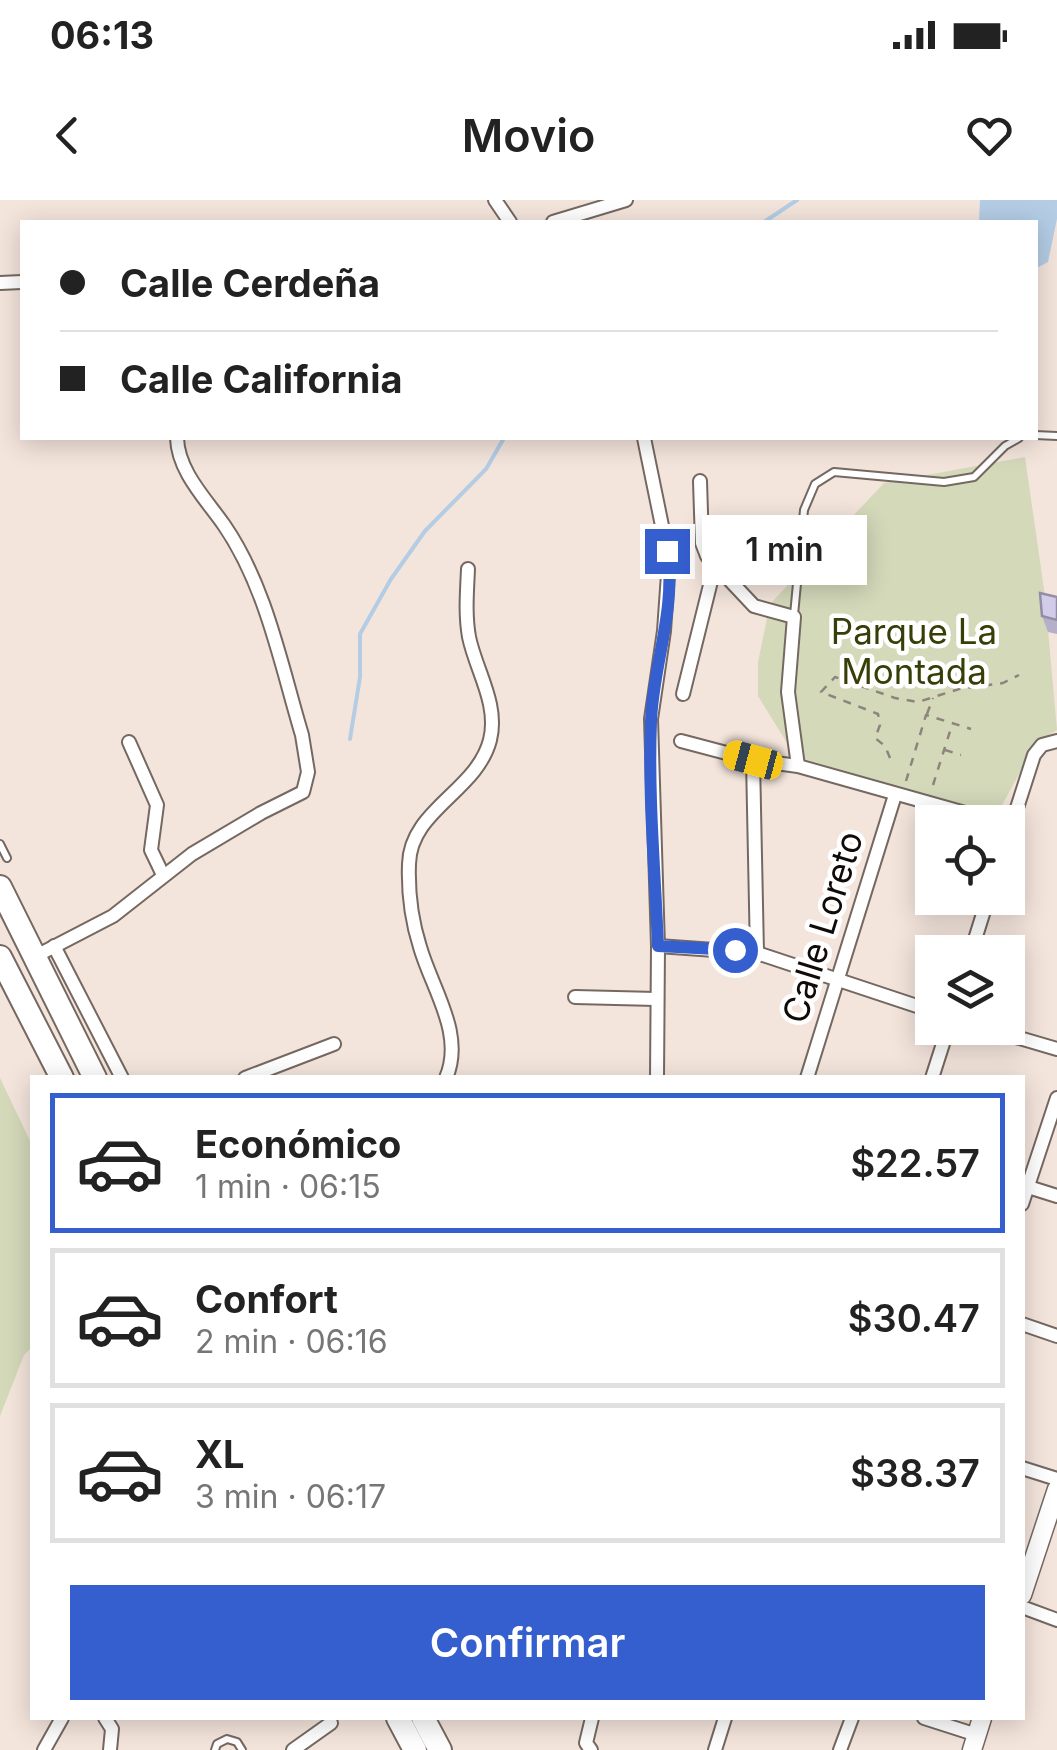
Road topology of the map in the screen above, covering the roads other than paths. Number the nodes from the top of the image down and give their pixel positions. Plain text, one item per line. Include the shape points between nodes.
1 (626, 200) edge
2 (602, 215) edge
3 (567, 220) edge
4 (178, 440) edge
5 (644, 440) edge
6 (1016, 440) edge
7 (700, 481) dead end
8 (715, 565) junction
9 (468, 569) dead end
10 (794, 617) junction
11 (683, 694) dead end
12 (681, 741) dead end
13 (1057, 741) edge
14 (130, 742) dead end
15 (753, 760) junction
16 (798, 766) junction
17 (898, 796) junction
18 (928, 805) edge
19 (1015, 805) edge
20 (0, 844) edge
21 (8, 858) dead end
22 (163, 875) junction
23 (0, 886) edge
24 (658, 946) junction
25 (45, 951) junction
26 (758, 953) junction
27 (0, 957) edge
28 (838, 979) junction
29 (574, 997) dead end
30 (656, 1000) junction
31 (915, 1005) edge
32 (79, 1021) junction
33 (1025, 1040) edge
34 (334, 1044) dead end
35 (943, 1045) edge
36 (1057, 1049) edge
37 (60, 1075) edge
38 (94, 1075) edge
39 (120, 1075) edge
40 (253, 1075) edge
41 (447, 1075) edge
42 (657, 1075) edge
43 (807, 1075) edge
44 (933, 1075) edge
45 (1057, 1098) edge
46 (1025, 1186) edge
47 (1057, 1196) edge
48 (1025, 1325) edge
49 (1057, 1336) edge
50 (1025, 1469) edge
51 (1057, 1479) edge
52 (1057, 1489) edge
53 (1025, 1586) edge
54 (1025, 1608) edge
55 (1057, 1620) edge
56 (61, 1720) edge
57 (105, 1720) edge
58 (399, 1720) edge
59 (424, 1720) edge
60 (724, 1720) edge
61 (851, 1720) edge
62 (931, 1720) edge
63 (330, 1724) dead end
64 (977, 1734) edge
65 (112, 1749) edge
66 (44, 1750) edge
67 (214, 1750) edge
68 (242, 1750) edge
69 (293, 1750) edge
70 (415, 1750) edge
71 (440, 1750) edge
72 (714, 1750) edge
73 (840, 1750) edge

1 - 2 street
2 - 3 street
4 - 22 street via 184,466 244,556 308,772 296,797
5 - 24 street via 668,560 651,718
6 - 10 lane via 974,477 944,482 834,472 815,484 804,510
7 - 8 street via 702,543
8 - 10 street via 754,606
8 - 11 street
9 - 41 street via 468,634 488,692 490,741 464,784 421,826 408,867 418,942 452,1036
10 - 16 street via 788,692
12 - 15 street
13 - 19 street via 1042,744 1034,755
14 - 22 street via 157,805 151,850
15 - 16 street
15 - 26 street
16 - 17 street
17 - 18 street
17 - 28 street, Calle Loreto
20 - 21 lane
22 - 25 street via 113,916
23 - 25 highway
24 - 26 street
24 - 30 street
25 - 32 highway
26 - 28 street
27 - 37 highway
28 - 31 street
28 - 43 street, Calle Loreto
29 - 30 street
30 - 42 street
32 - 38 highway
32 - 39 street
33 - 36 street
34 - 40 street
35 - 44 street
45 - 46 street
46 - 47 street
48 - 49 street
50 - 51 street
52 - 53 main road
54 - 55 street
56 - 66 street
57 - 65 street
58 - 70 highway
59 - 71 highway
60 - 72 street
61 - 73 street
62 - 64 street
63 - 69 street
67 - 68 lane via 227,1738

